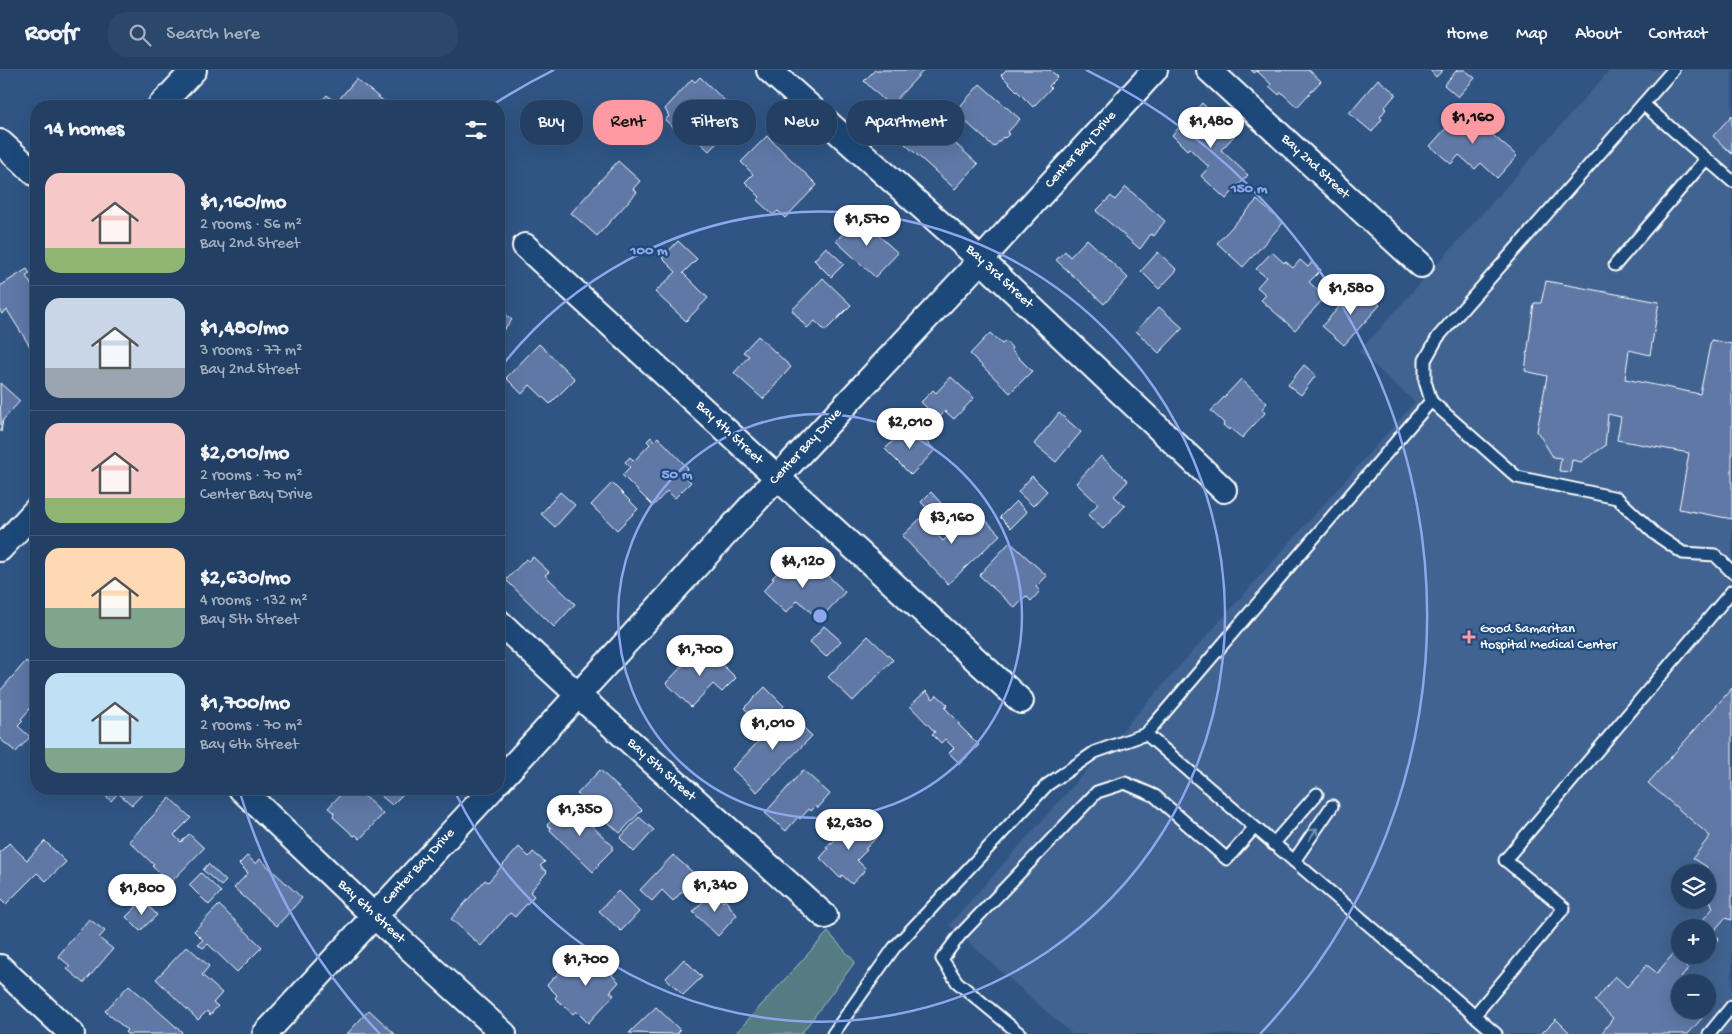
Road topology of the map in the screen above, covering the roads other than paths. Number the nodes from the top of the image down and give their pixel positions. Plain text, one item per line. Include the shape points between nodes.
1 (194, 70) edge
2 (768, 70) edge
3 (1155, 70) edge
4 (1209, 70) edge
5 (1673, 70) edge
6 (166, 100) edge
7 (1643, 104) junction
8 (0, 142) edge
9 (1706, 159) junction
10 (30, 166) edge
11 (1732, 181) edge
12 (525, 246) dead end
13 (981, 260) junction
14 (1615, 264) dead end
15 (1421, 265) dead end
16 (1430, 401) junction
17 (777, 478) junction
18 (1224, 490) dead end
19 (30, 516) edge
20 (0, 549) edge
21 (1732, 572) edge
22 (1732, 591) edge
23 (505, 628) edge
24 (578, 696) junction
25 (1021, 701) dead end
26 (1146, 734) junction
27 (505, 775) edge
28 (1318, 794) dead end
29 (247, 795) edge
30 (486, 795) edge
31 (1332, 806) dead end
32 (1254, 828) junction
33 (1273, 844) junction
34 (1294, 861) junction
35 (374, 916) junction
36 (825, 916) dead end
37 (0, 967) edge
38 (1732, 1006) edge
39 (1474, 1016) junction
40 (72, 1034) edge
41 (265, 1034) edge
42 (504, 1034) edge
43 (833, 1034) edge
44 (1020, 1034) edge
45 (1496, 1034) edge
46 (1709, 1034) edge

1 - 6 street
2 - 13 street, Bay 3rd Street
3 - 13 street, Center Bay Drive
4 - 15 street, Bay 2nd Street
5 - 7 lane
7 - 9 lane
7 - 16 lane via 1438,337 1426,360 1425,381
8 - 10 street
9 - 11 lane
9 - 14 lane
12 - 17 street, Bay 4th Street
13 - 17 street, Center Bay Drive
13 - 18 street, Bay 3rd Street
16 - 21 lane via 1517,477 1617,498 1656,534 1683,553 1715,555
16 - 26 lane
17 - 24 street, Center Bay Drive
17 - 25 street, Bay 4th Street
19 - 20 street
22 - 39 lane via 1505,860 1564,908
23 - 24 street, Bay 5th Street
24 - 27 street, Center Bay Drive
24 - 36 street, Bay 5th Street
26 - 32 lane
26 - 43 lane via 1095,752 1047,785 894,948
28 - 33 lane
29 - 35 street, Bay 6th Street
30 - 35 street, Center Bay Drive
34 -> 31 lane
32 - 33 lane
32 - 44 lane via 1227,859 1155,796 1125,783 1097,792 960,934 942,959 957,982
33 - 34 lane
34 - 39 lane
35 - 41 street, Center Bay Drive
35 - 42 street, Bay 6th Street
37 - 40 street
38 - 46 lane
39 - 45 lane

